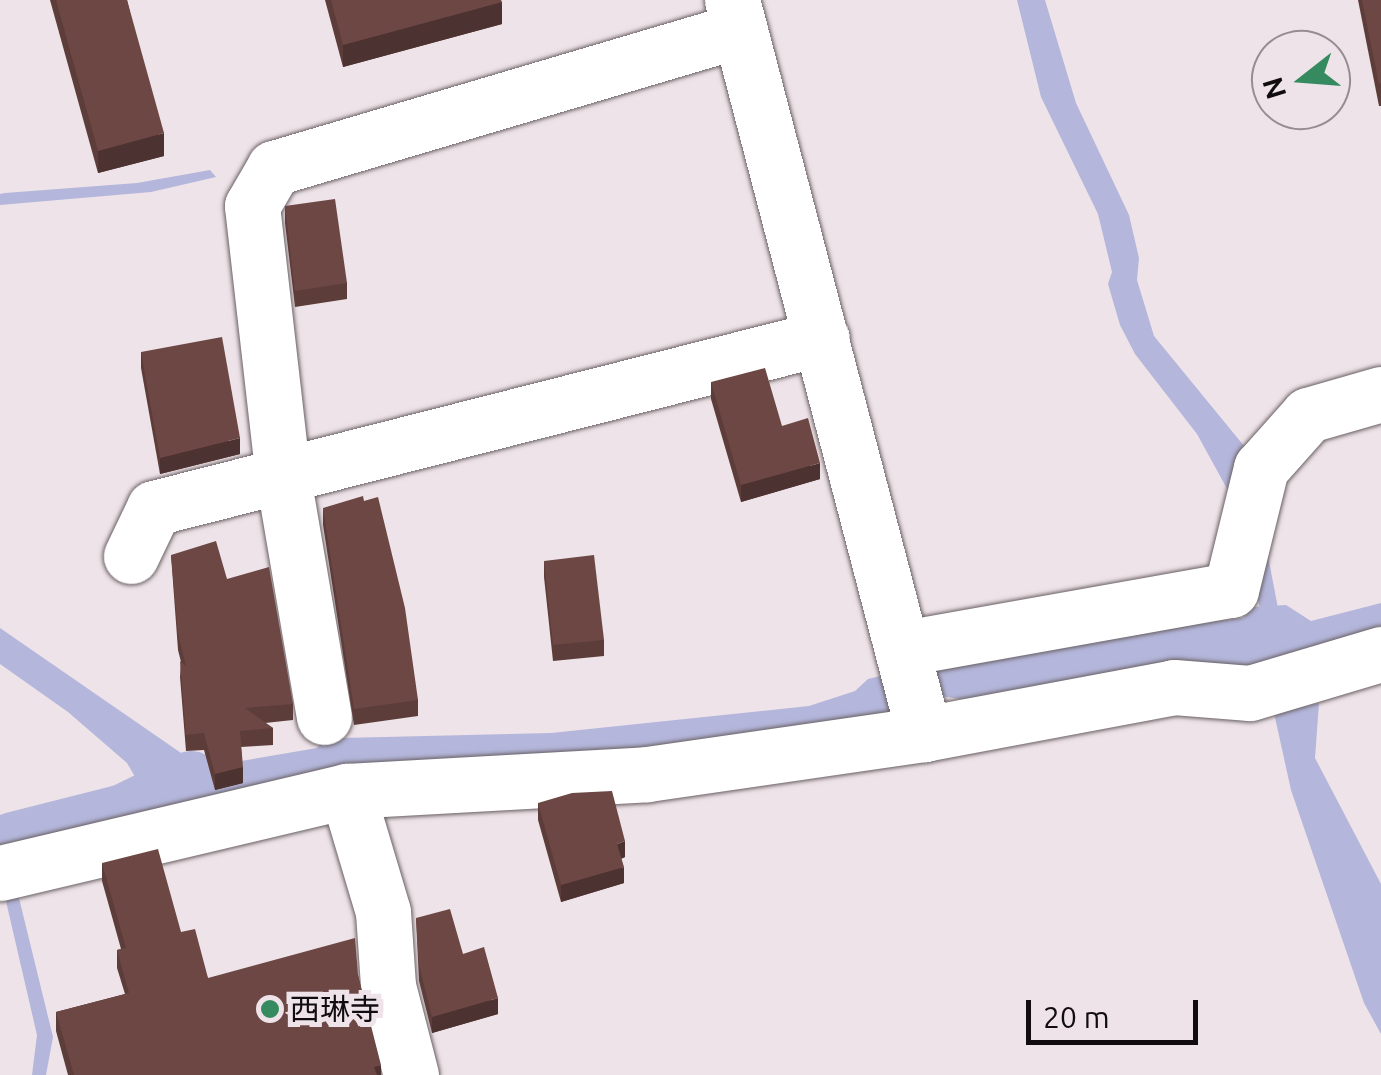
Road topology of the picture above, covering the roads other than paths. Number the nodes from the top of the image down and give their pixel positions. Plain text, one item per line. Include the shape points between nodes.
1 (736, 15) edge
2 (822, 338) junction
3 (1381, 394) edge
4 (284, 478) junction
5 (131, 556) dead end
6 (904, 648) junction
7 (1381, 654) edge
8 (324, 717) dead end
9 (922, 726) junction
10 (347, 790) junction
11 (0, 873) edge
12 (410, 1075) edge

1 - 2 street
1 - 4 street via 274,168 252,206
2 - 4 street
2 - 6 street
3 - 6 street via 1308,414 1261,468 1231,590
4 - 5 street via 154,508
4 - 8 street
6 - 9 street
7 - 9 street via 1250,692 1174,687
9 - 10 street via 647,774
10 - 11 street
10 - 12 street via 383,912 388,986

